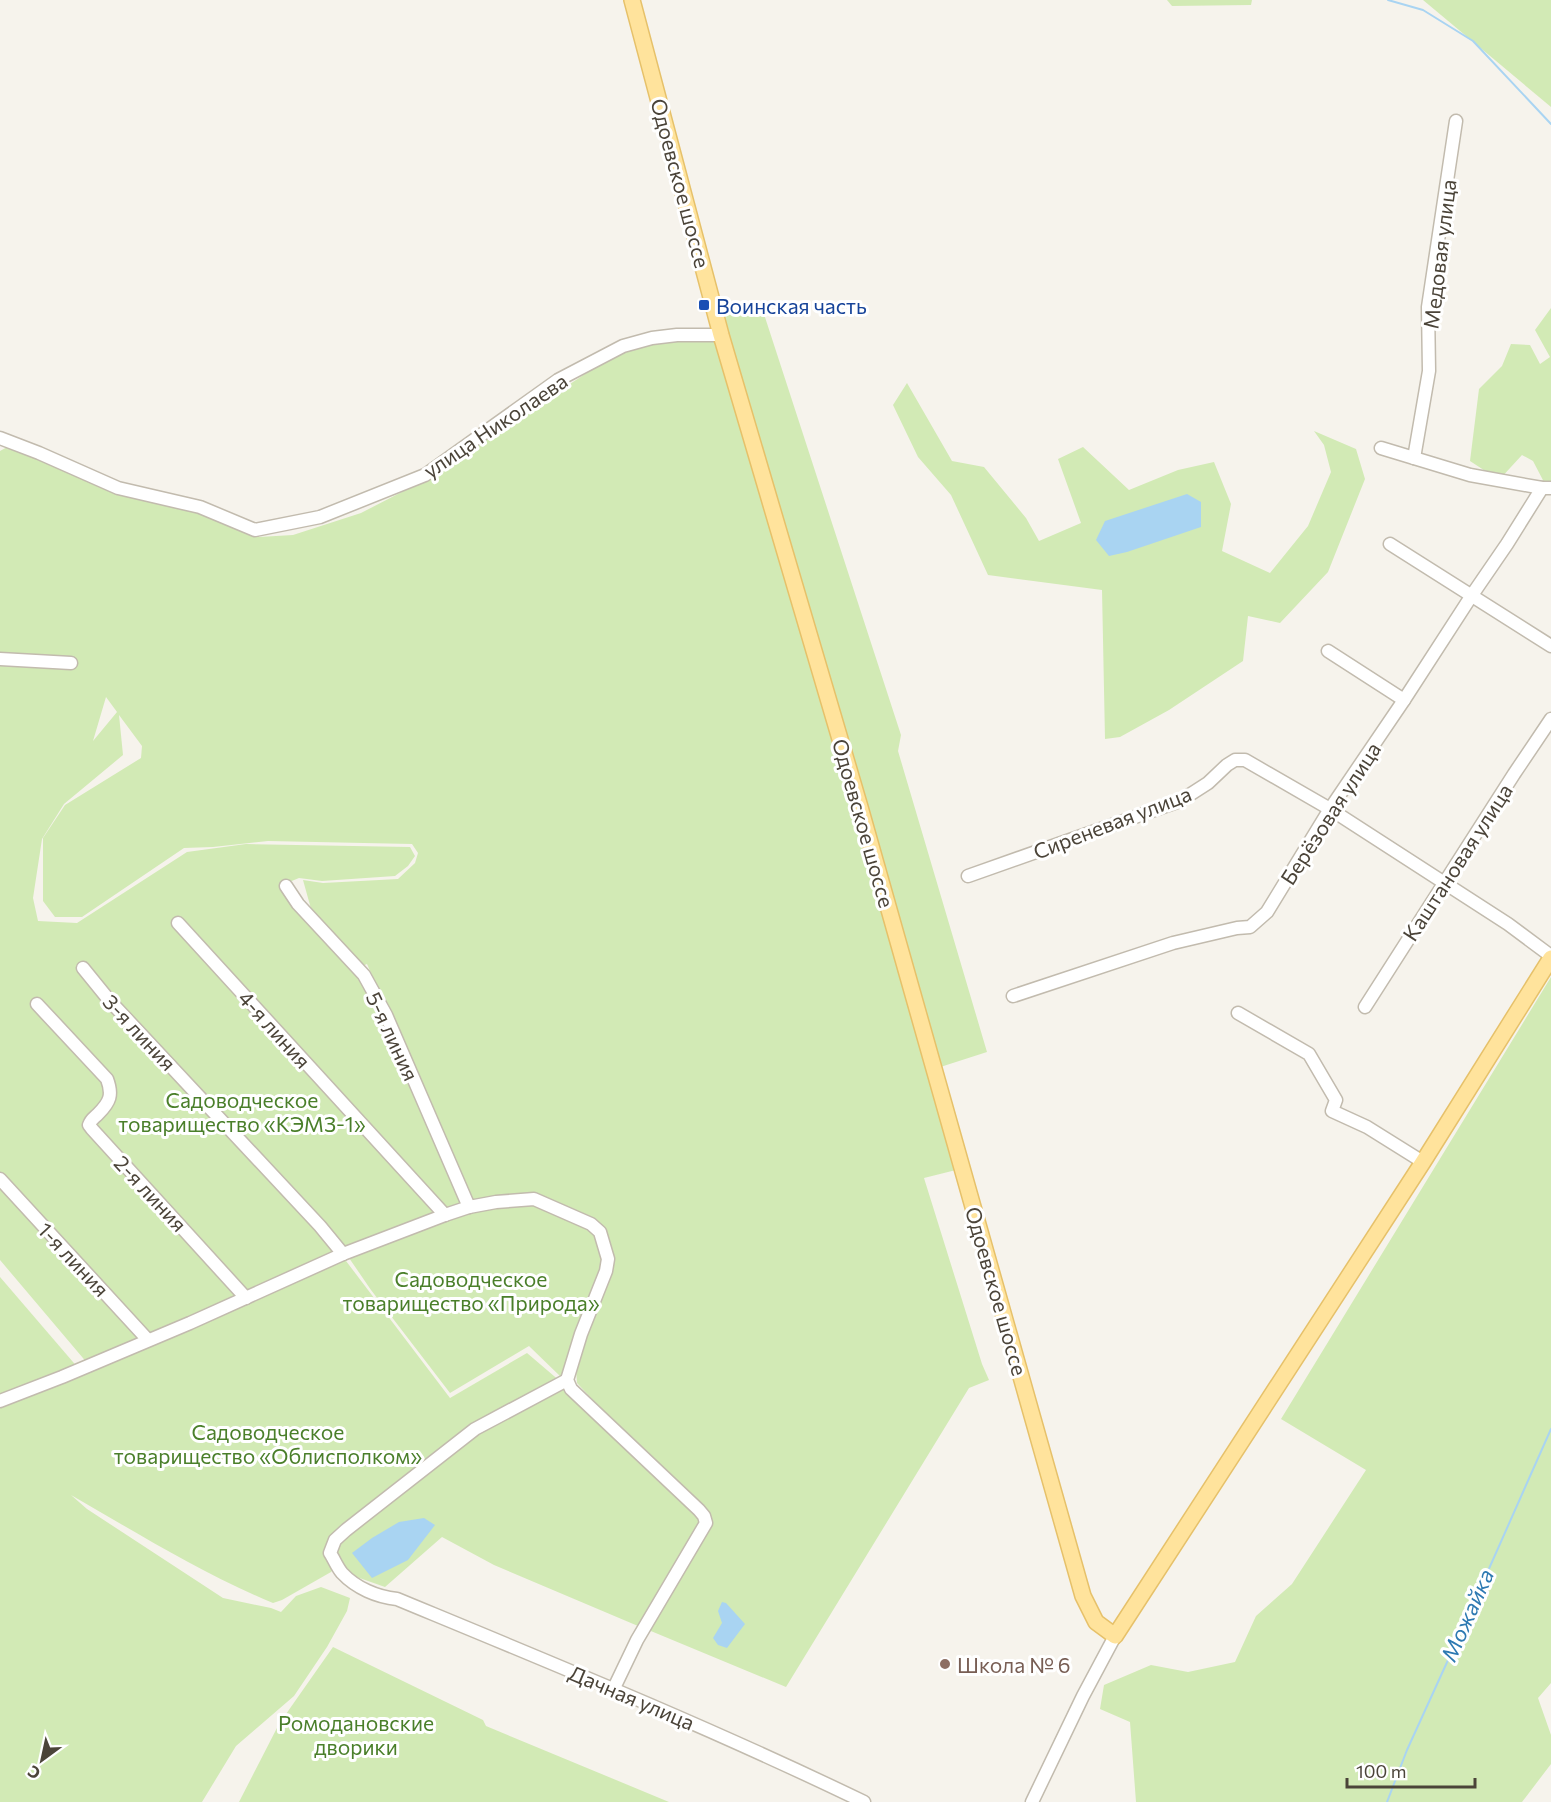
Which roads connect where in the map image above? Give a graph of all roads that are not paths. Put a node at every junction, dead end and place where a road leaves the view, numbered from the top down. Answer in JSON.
{"nodes":[{"id":1,"x":632,"y":0,"type":"edge"},
{"id":2,"x":1456,"y":121,"type":"dead end"},
{"id":3,"x":721,"y":335,"type":"junction"},
{"id":4,"x":0,"y":437,"type":"edge"},
{"id":5,"x":1381,"y":448,"type":"dead end"},
{"id":6,"x":1414,"y":458,"type":"junction"},
{"id":7,"x":1546,"y":488,"type":"edge"},
{"id":8,"x":1390,"y":544,"type":"dead end"},
{"id":9,"x":1472,"y":595,"type":"junction"},
{"id":10,"x":1551,"y":646,"type":"edge"},
{"id":11,"x":1328,"y":651,"type":"dead end"},
{"id":12,"x":0,"y":658,"type":"edge"},
{"id":13,"x":71,"y":663,"type":"dead end"},
{"id":14,"x":1404,"y":700,"type":"junction"},
{"id":15,"x":1551,"y":719,"type":"edge"},
{"id":16,"x":1330,"y":809,"type":"junction"},
{"id":17,"x":968,"y":876,"type":"dead end"},
{"id":18,"x":1443,"y":884,"type":"junction"},
{"id":19,"x":286,"y":886,"type":"dead end"},
{"id":20,"x":178,"y":923,"type":"dead end"},
{"id":21,"x":1551,"y":957,"type":"edge"},
{"id":22,"x":83,"y":968,"type":"dead end"},
{"id":23,"x":1013,"y":996,"type":"dead end"},
{"id":24,"x":37,"y":1004,"type":"dead end"},
{"id":25,"x":1365,"y":1007,"type":"dead end"},
{"id":26,"x":1238,"y":1013,"type":"dead end"},
{"id":27,"x":1423,"y":1162,"type":"junction"},
{"id":28,"x":0,"y":1179,"type":"edge"},
{"id":29,"x":469,"y":1207,"type":"junction"},
{"id":30,"x":444,"y":1215,"type":"junction"},
{"id":31,"x":343,"y":1254,"type":"junction"},
{"id":32,"x":246,"y":1298,"type":"junction"},
{"id":33,"x":148,"y":1340,"type":"junction"},
{"id":34,"x":567,"y":1380,"type":"junction"},
{"id":35,"x":0,"y":1401,"type":"edge"},
{"id":36,"x":1115,"y":1636,"type":"junction"},
{"id":37,"x":614,"y":1688,"type":"junction"},
{"id":38,"x":864,"y":1802,"type":"edge"},
{"id":39,"x":1032,"y":1802,"type":"edge"}],
"edges":[{"from":1,"to":3,"type":"main road","name":"Одоевское шоссе"},
{"from":2,"to":6,"type":"street","name":"Медовая улица"},
{"from":3,"to":4,"type":"street","name":"улица Николаева"},
{"from":3,"to":36,"type":"main road","name":"Одоевское шоссе"},
{"from":5,"to":6,"type":"street"},
{"from":6,"to":7,"type":"street"},
{"from":7,"to":9,"type":"street","name":"Берёзовая улица"},
{"from":8,"to":9,"type":"street"},
{"from":9,"to":10,"type":"street"},
{"from":9,"to":14,"type":"street","name":"Берёзовая улица"},
{"from":11,"to":14,"type":"street"},
{"from":12,"to":13,"type":"street"},
{"from":14,"to":16,"type":"street","name":"Берёзовая улица"},
{"from":15,"to":18,"type":"street","name":"Каштановая улица"},
{"from":16,"to":17,"type":"street","name":"Сиреневая улица"},
{"from":16,"to":18,"type":"street","name":"Сиреневая улица"},
{"from":16,"to":23,"type":"street","name":"Берёзовая улица"},
{"from":18,"to":21,"type":"street","name":"Сиреневая улица"},
{"from":18,"to":25,"type":"street","name":"Каштановая улица"},
{"from":19,"to":29,"type":"street","name":"5-я линия"},
{"from":20,"to":30,"type":"street","name":"4-я линия"},
{"from":21,"to":27,"type":"main road"},
{"from":22,"to":31,"type":"street","name":"3-я линия"},
{"from":24,"to":32,"type":"street","name":"2-я линия"},
{"from":26,"to":27,"type":"street"},
{"from":27,"to":36,"type":"main road"},
{"from":28,"to":33,"type":"street","name":"1-я линия"},
{"from":29,"to":30,"type":"street"},
{"from":29,"to":34,"type":"street"},
{"from":30,"to":31,"type":"street"},
{"from":31,"to":32,"type":"street"},
{"from":32,"to":33,"type":"street"},
{"from":33,"to":35,"type":"street"},
{"from":34,"to":37,"type":"street"},
{"from":34,"to":37,"type":"street","name":"Дачная улица"},
{"from":36,"to":39,"type":"street"},
{"from":37,"to":38,"type":"street","name":"Дачная улица"}]}
